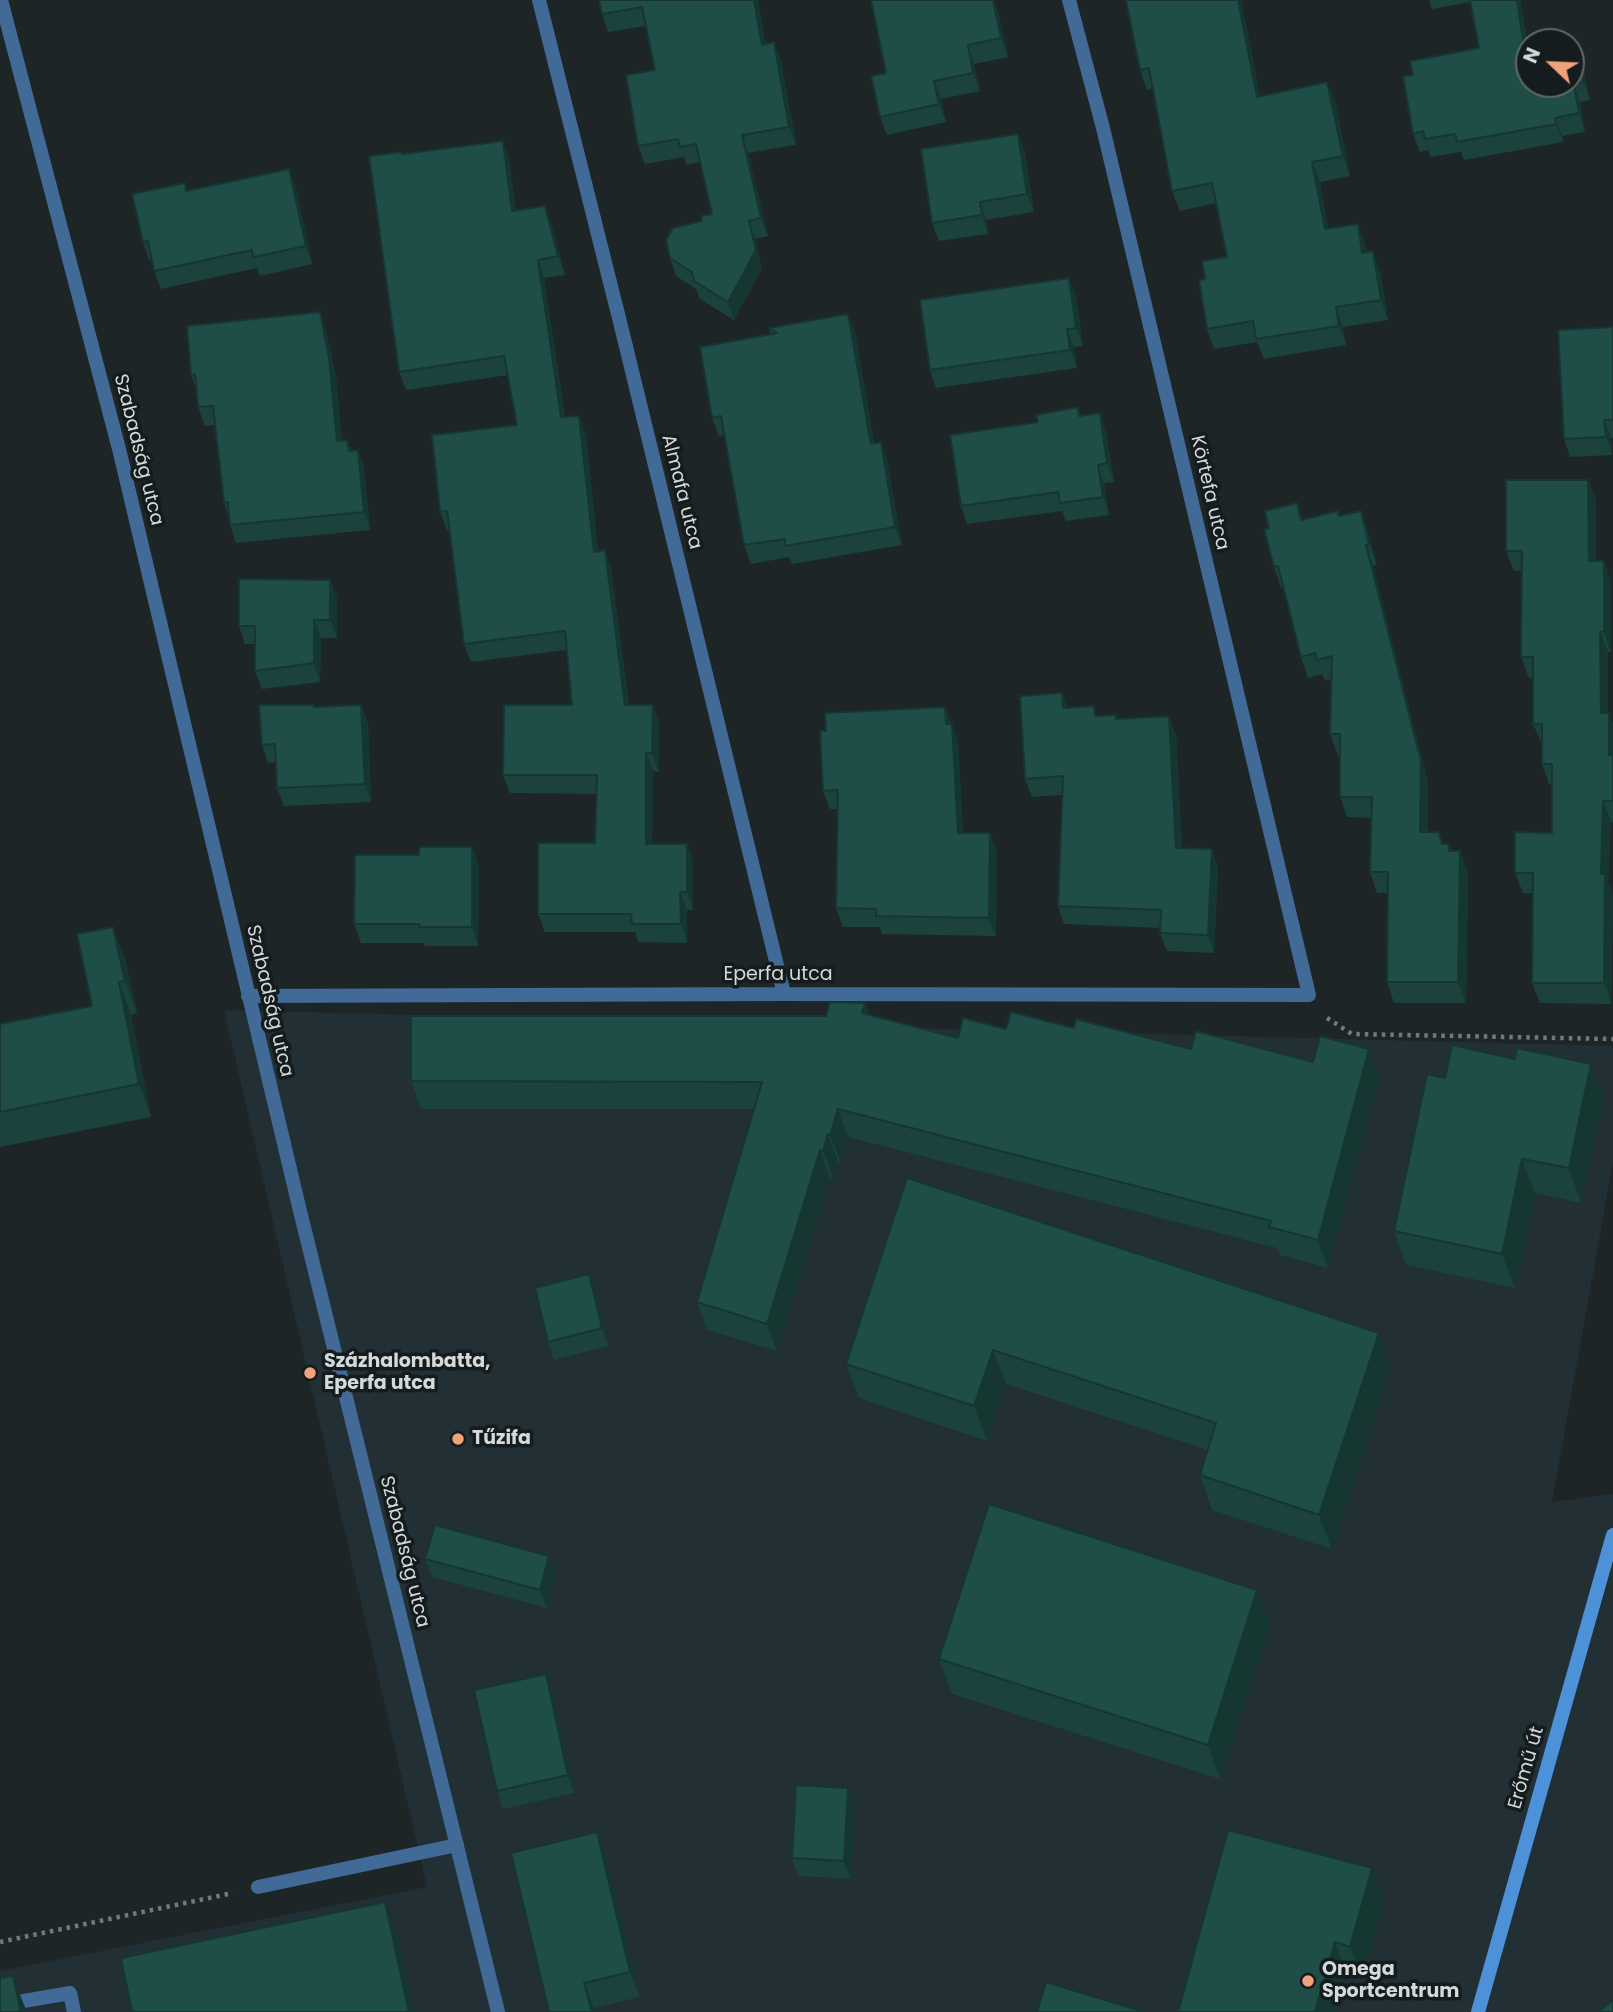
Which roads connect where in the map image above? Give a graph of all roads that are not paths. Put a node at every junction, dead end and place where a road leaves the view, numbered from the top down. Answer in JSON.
{"nodes":[{"id":1,"x":1,"y":0,"type":"edge"},
{"id":2,"x":539,"y":0,"type":"edge"},
{"id":3,"x":1069,"y":0,"type":"edge"},
{"id":4,"x":784,"y":994,"type":"junction"},
{"id":5,"x":1308,"y":995,"type":"joint"},
{"id":6,"x":248,"y":996,"type":"junction"},
{"id":7,"x":1613,"y":1535,"type":"edge"},
{"id":8,"x":457,"y":1845,"type":"junction"},
{"id":9,"x":258,"y":1887,"type":"road end"},
{"id":10,"x":0,"y":2005,"type":"edge"},
{"id":11,"x":74,"y":2012,"type":"edge"},
{"id":12,"x":498,"y":2012,"type":"edge"},
{"id":13,"x":1478,"y":2012,"type":"edge"}],
"edges":[{"from":1,"to":6,"type":"street","name":"Szabadság utca"},
{"from":2,"to":4,"type":"street","name":"Almafa utca"},
{"from":3,"to":5,"type":"street","name":"Körtefa utca"},
{"from":4,"to":5,"type":"street","name":"Eperfa utca"},
{"from":4,"to":6,"type":"street","name":"Eperfa utca"},
{"from":6,"to":8,"type":"street","name":"Szabadság utca"},
{"from":7,"to":13,"type":"street","name":"Erőmű út"},
{"from":8,"to":9,"type":"street"},
{"from":8,"to":12,"type":"street","name":"Szabadság utca"},
{"from":10,"to":11,"type":"street"}]}
